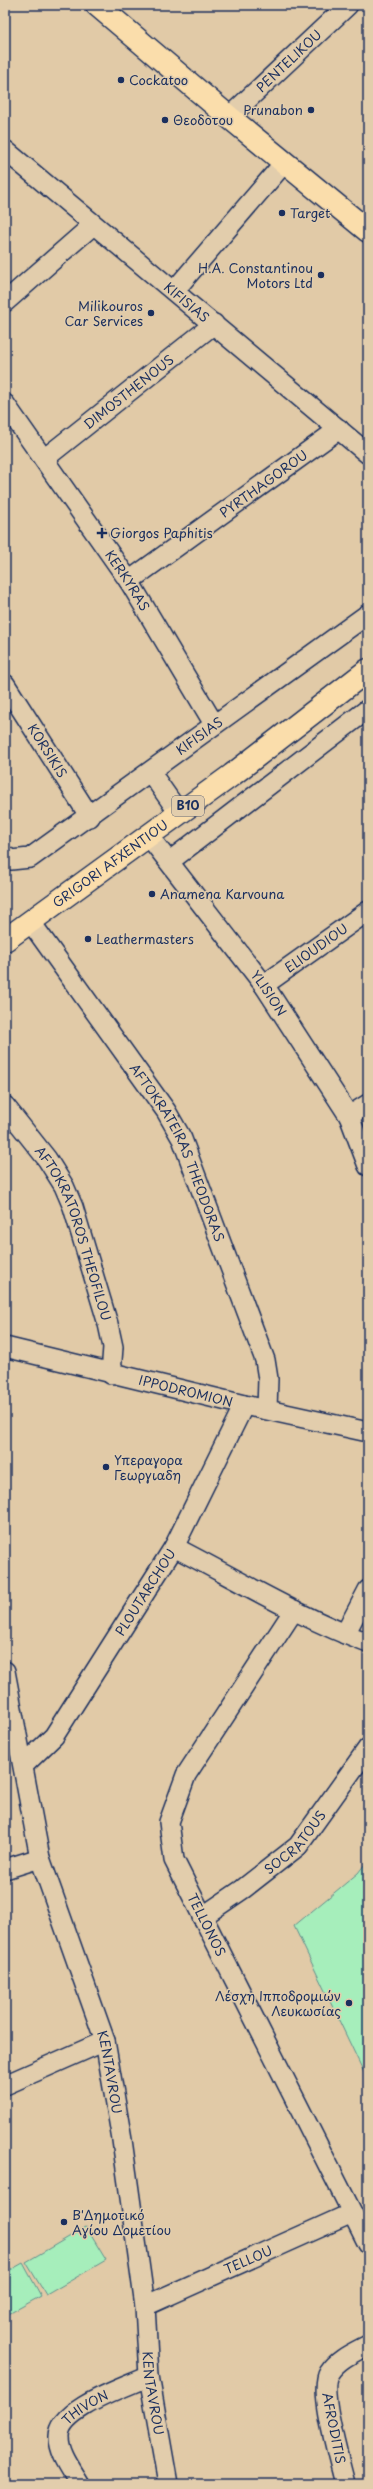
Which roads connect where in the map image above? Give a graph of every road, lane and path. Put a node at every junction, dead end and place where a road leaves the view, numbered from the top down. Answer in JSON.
{"nodes":[{"id":1,"x":97,"y":5,"type":"edge"},
{"id":2,"x":348,"y":5,"type":"edge"},
{"id":3,"x":229,"y":117,"type":"junction"},
{"id":4,"x":5,"y":150,"type":"edge"},
{"id":5,"x":284,"y":163,"type":"junction"},
{"id":6,"x":92,"y":225,"type":"junction"},
{"id":7,"x":368,"y":231,"type":"edge"},
{"id":8,"x":174,"y":291,"type":"junction"},
{"id":9,"x":5,"y":302,"type":"edge"},
{"id":10,"x":214,"y":324,"type":"junction"},
{"id":11,"x":5,"y":404,"type":"edge"},
{"id":12,"x":339,"y":429,"type":"junction"},
{"id":13,"x":368,"y":454,"type":"edge"},
{"id":14,"x":44,"y":459,"type":"junction"},
{"id":15,"x":129,"y":581,"type":"junction"},
{"id":16,"x":368,"y":614,"type":"edge"},
{"id":17,"x":368,"y":670,"type":"edge"},
{"id":18,"x":5,"y":684,"type":"edge"},
{"id":19,"x":368,"y":709,"type":"edge"},
{"id":20,"x":214,"y":724,"type":"junction"},
{"id":21,"x":151,"y":773,"type":"junction"},
{"id":22,"x":179,"y":813,"type":"junction"},
{"id":23,"x":90,"y":817,"type":"junction"},
{"id":24,"x":148,"y":835,"type":"junction"},
{"id":25,"x":5,"y":856,"type":"edge"},
{"id":26,"x":170,"y":861,"type":"junction"},
{"id":27,"x":368,"y":911,"type":"edge"},
{"id":28,"x":30,"y":921,"type":"junction"},
{"id":29,"x":5,"y":940,"type":"edge"},
{"id":30,"x":264,"y":985,"type":"junction"},
{"id":31,"x":368,"y":1104,"type":"edge"},
{"id":32,"x":5,"y":1106,"type":"edge"},
{"id":33,"x":349,"y":1116,"type":"junction"},
{"id":34,"x":368,"y":1166,"type":"edge"},
{"id":35,"x":5,"y":1348,"type":"edge"},
{"id":36,"x":111,"y":1374,"type":"junction"},
{"id":37,"x":244,"y":1405,"type":"junction"},
{"id":38,"x":267,"y":1409,"type":"junction"},
{"id":39,"x":368,"y":1432,"type":"edge"},
{"id":40,"x":174,"y":1547,"type":"junction"},
{"id":41,"x":368,"y":1590,"type":"edge"},
{"id":42,"x":294,"y":1610,"type":"junction"},
{"id":43,"x":345,"y":1634,"type":"junction"},
{"id":44,"x":368,"y":1643,"type":"edge"},
{"id":45,"x":5,"y":1671,"type":"edge"},
{"id":46,"x":9,"y":1715,"type":"edge"},
{"id":47,"x":368,"y":1748,"type":"edge"},
{"id":48,"x":24,"y":1765,"type":"junction"},
{"id":49,"x":40,"y":1858,"type":"junction"},
{"id":50,"x":5,"y":1869,"type":"edge"},
{"id":51,"x":202,"y":1917,"type":"junction"},
{"id":52,"x":105,"y":2041,"type":"junction"},
{"id":53,"x":5,"y":2085,"type":"edge"},
{"id":54,"x":352,"y":2213,"type":"junction"},
{"id":55,"x":368,"y":2244,"type":"edge"},
{"id":56,"x":145,"y":2306,"type":"junction"},
{"id":57,"x":368,"y":2345,"type":"edge"},
{"id":58,"x":149,"y":2376,"type":"junction"},
{"id":59,"x":80,"y":2484,"type":"edge"},
{"id":60,"x":168,"y":2484,"type":"edge"},
{"id":61,"x":345,"y":2484,"type":"edge"}],
"edges":[{"from":1,"to":3,"type":"main road"},
{"from":2,"to":3,"type":"street","name":"PENTELIKOU"},
{"from":3,"to":5,"type":"main road"},
{"from":4,"to":6,"type":"street","name":"KIFISIAS"},
{"from":5,"to":7,"type":"main road"},
{"from":5,"to":8,"type":"street"},
{"from":6,"to":8,"type":"street","name":"KIFISIAS"},
{"from":6,"to":9,"type":"street"},
{"from":8,"to":10,"type":"street","name":"KIFISIAS"},
{"from":10,"to":12,"type":"street","name":"KIFISIAS"},
{"from":10,"to":14,"type":"street","name":"DIMOSTHENOUS"},
{"from":11,"to":14,"type":"street","name":"KERKYRAS"},
{"from":12,"to":13,"type":"street","name":"KIFISIAS"},
{"from":12,"to":15,"type":"street","name":"PYRTHAGOROU"},
{"from":14,"to":15,"type":"street","name":"KERKYRAS"},
{"from":15,"to":20,"type":"street","name":"KERKYRAS"},
{"from":16,"to":20,"type":"street","name":"KIFISIAS"},
{"from":17,"to":22,"type":"main road","name":"GRIGORI AFXENTIOU","number":"B10"},
{"from":18,"to":23,"type":"street","name":"KORSIKIS"},
{"from":19,"to":26,"type":"street"},
{"from":20,"to":21,"type":"street","name":"KIFISIAS"},
{"from":21,"to":22,"type":"street"},
{"from":21,"to":23,"type":"street","name":"KIFISIAS"},
{"from":22,"to":24,"type":"main road","name":"GRIGORI AFXENTIOU","number":"B10"},
{"from":23,"to":25,"type":"street","name":"KIFISIAS"},
{"from":24,"to":26,"type":"street","name":"YLISION"},
{"from":24,"to":28,"type":"main road","name":"GRIGORI AFXENTIOU","number":"B10"},
{"from":26,"to":30,"type":"street","name":"YLISION"},
{"from":27,"to":30,"type":"street","name":"ELIOUDIOU"},
{"from":28,"to":29,"type":"main road","name":"GRIGORI AFXENTIOU","number":"B10"},
{"from":28,"to":38,"type":"street","name":"AFTOKRATEIRAS THEODORAS"},
{"from":30,"to":33,"type":"street","name":"YLISION"},
{"from":31,"to":33,"type":"street"},
{"from":32,"to":36,"type":"street","name":"AFTOKRATOROS THEOFILOU"},
{"from":33,"to":34,"type":"street","name":"YLISION"},
{"from":35,"to":36,"type":"street","name":"IPPODROMION"},
{"from":36,"to":37,"type":"street","name":"IPPODROMION"},
{"from":37,"to":38,"type":"street","name":"IPPODROMION"},
{"from":37,"to":40,"type":"street","name":"PLOUTARCHOU"},
{"from":38,"to":39,"type":"street","name":"IPPODROMION"},
{"from":40,"to":42,"type":"street"},
{"from":40,"to":48,"type":"street","name":"PLOUTARCHOU"},
{"from":41,"to":43,"type":"street"},
{"from":42,"to":43,"type":"street"},
{"from":42,"to":51,"type":"street","name":"TELLONOS"},
{"from":43,"to":44,"type":"street"},
{"from":45,"to":46,"type":"street","name":"KENTAVROU"},
{"from":46,"to":48,"type":"street","name":"KENTAVROU"},
{"from":47,"to":51,"type":"street","name":"SOCRATOUS"},
{"from":48,"to":49,"type":"street","name":"KENTAVROU"},
{"from":49,"to":50,"type":"street"},
{"from":49,"to":52,"type":"street","name":"KENTAVROU"},
{"from":51,"to":54,"type":"street","name":"TELLONOS"},
{"from":52,"to":53,"type":"street"},
{"from":52,"to":56,"type":"street","name":"KENTAVROU"},
{"from":54,"to":55,"type":"street","name":"TELLONOS"},
{"from":54,"to":56,"type":"street","name":"TELLOU"},
{"from":56,"to":58,"type":"street","name":"KENTAVROU"},
{"from":57,"to":61,"type":"street","name":"AFRODITIS"},
{"from":58,"to":59,"type":"street","name":"THIVON"},
{"from":58,"to":60,"type":"street","name":"KENTAVROU"}]}
